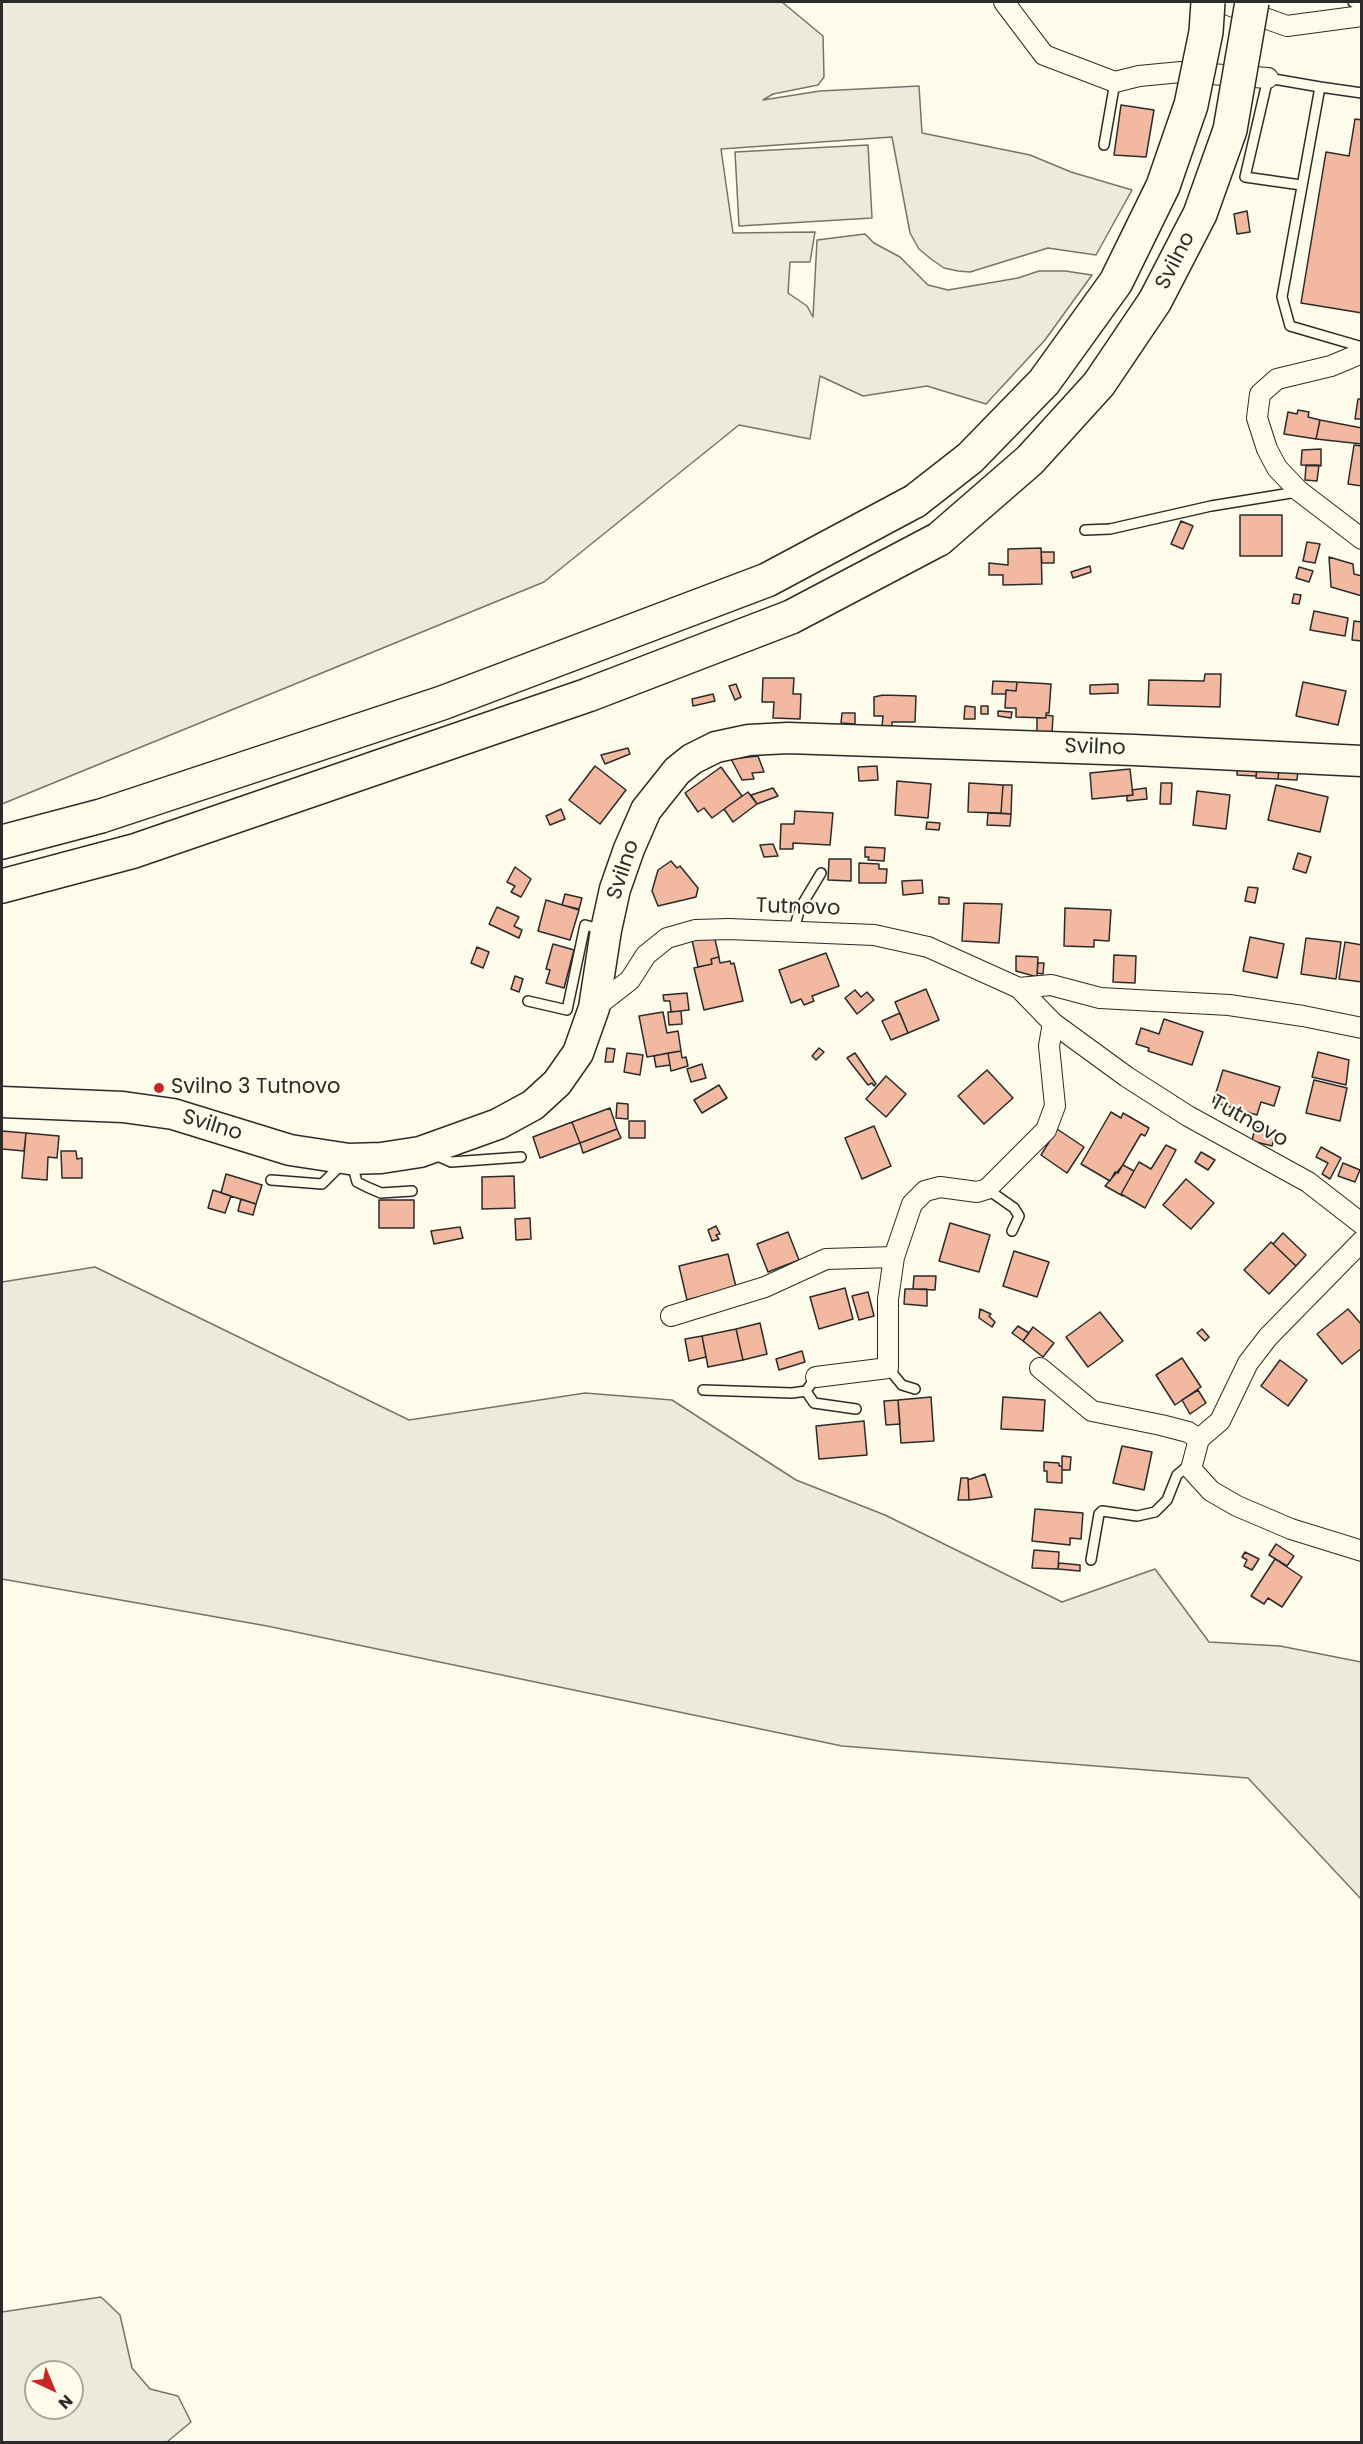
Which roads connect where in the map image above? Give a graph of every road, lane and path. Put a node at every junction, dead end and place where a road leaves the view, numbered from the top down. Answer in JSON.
{"nodes":[{"id":1,"x":1004,"y":2,"type":"edge"},
{"id":2,"x":1208,"y":2,"type":"edge"},
{"id":3,"x":1220,"y":2,"type":"edge"},
{"id":4,"x":1252,"y":2,"type":"edge"},
{"id":5,"x":1353,"y":2,"type":"edge"},
{"id":6,"x":1362,"y":7,"type":"edge"},
{"id":7,"x":1362,"y":16,"type":"edge"},
{"id":8,"x":1268,"y":78,"type":"junction"},
{"id":9,"x":1115,"y":82,"type":"junction"},
{"id":10,"x":1320,"y":87,"type":"junction"},
{"id":11,"x":1362,"y":93,"type":"edge"},
{"id":12,"x":1104,"y":145,"type":"dead end"},
{"id":13,"x":1301,"y":185,"type":"junction"},
{"id":14,"x":1362,"y":347,"type":"edge"},
{"id":15,"x":1362,"y":353,"type":"edge"},
{"id":16,"x":1299,"y":491,"type":"junction"},
{"id":17,"x":1085,"y":530,"type":"dead end"},
{"id":18,"x":1362,"y":539,"type":"edge"},
{"id":19,"x":1362,"y":761,"type":"edge"},
{"id":20,"x":2,"y":842,"type":"edge"},
{"id":21,"x":821,"y":873,"type":"dead end"},
{"id":22,"x":2,"y":886,"type":"edge"},
{"id":23,"x":606,"y":930,"type":"junction"},
{"id":24,"x":793,"y":933,"type":"junction"},
{"id":25,"x":1019,"y":988,"type":"junction"},
{"id":26,"x":528,"y":1001,"type":"dead end"},
{"id":27,"x":594,"y":1008,"type":"junction"},
{"id":28,"x":1053,"y":1023,"type":"junction"},
{"id":29,"x":1362,"y":1028,"type":"edge"},
{"id":30,"x":2,"y":1102,"type":"edge"},
{"id":31,"x":425,"y":1151,"type":"junction"},
{"id":32,"x":521,"y":1157,"type":"dead end"},
{"id":33,"x":348,"y":1159,"type":"junction"},
{"id":34,"x":271,"y":1180,"type":"dead end"},
{"id":35,"x":987,"y":1189,"type":"junction"},
{"id":36,"x":412,"y":1191,"type":"dead end"},
{"id":37,"x":1362,"y":1224,"type":"edge"},
{"id":38,"x":1012,"y":1231,"type":"dead end"},
{"id":39,"x":1362,"y":1240,"type":"edge"},
{"id":40,"x":894,"y":1257,"type":"junction"},
{"id":41,"x":671,"y":1316,"type":"dead end"},
{"id":42,"x":888,"y":1368,"type":"junction"},
{"id":43,"x":1040,"y":1368,"type":"dead end"},
{"id":44,"x":811,"y":1384,"type":"junction"},
{"id":45,"x":915,"y":1389,"type":"dead end"},
{"id":46,"x":703,"y":1390,"type":"dead end"},
{"id":47,"x":856,"y":1409,"type":"dead end"},
{"id":48,"x":1199,"y":1439,"type":"junction"},
{"id":49,"x":1193,"y":1462,"type":"junction"},
{"id":50,"x":1362,"y":1551,"type":"edge"},
{"id":51,"x":1091,"y":1560,"type":"dead end"}],
"edges":[{"from":1,"to":9,"type":"street"},
{"from":2,"to":20,"type":"highway","name":"Svilno","bridge":true},
{"from":3,"to":7,"type":"street"},
{"from":4,"to":22,"type":"highway","name":"Svilno","bridge":true},
{"from":5,"to":6,"type":"lane"},
{"from":8,"to":9,"type":"street"},
{"from":8,"to":10,"type":"lane"},
{"from":8,"to":13,"type":"lane"},
{"from":9,"to":12,"type":"lane"},
{"from":10,"to":11,"type":"lane"},
{"from":10,"to":13,"type":"lane"},
{"from":13,"to":14,"type":"lane"},
{"from":15,"to":16,"type":"street"},
{"from":16,"to":17,"type":"lane"},
{"from":16,"to":18,"type":"street"},
{"from":19,"to":23,"type":"main road","name":"Svilno"},
{"from":21,"to":24,"type":"lane"},
{"from":23,"to":26,"type":"lane"},
{"from":23,"to":27,"type":"main road","name":"Svilno"},
{"from":24,"to":25,"type":"street","name":"Tutnovo"},
{"from":24,"to":27,"type":"street","name":"Tutnovo"},
{"from":25,"to":28,"type":"street","name":"Tutnovo"},
{"from":25,"to":29,"type":"street","name":"Tutnovo"},
{"from":27,"to":31,"type":"main road","name":"Svilno"},
{"from":28,"to":35,"type":"street"},
{"from":28,"to":37,"type":"street","name":"Tutnovo"},
{"from":30,"to":33,"type":"main road","name":"Svilno"},
{"from":31,"to":32,"type":"lane"},
{"from":31,"to":33,"type":"main road","name":"Svilno"},
{"from":33,"to":34,"type":"lane"},
{"from":33,"to":36,"type":"lane"},
{"from":35,"to":38,"type":"lane"},
{"from":35,"to":40,"type":"street"},
{"from":39,"to":48,"type":"street"},
{"from":40,"to":41,"type":"street"},
{"from":40,"to":42,"type":"street"},
{"from":42,"to":44,"type":"street"},
{"from":42,"to":45,"type":"lane"},
{"from":43,"to":48,"type":"street"},
{"from":44,"to":46,"type":"lane"},
{"from":44,"to":47,"type":"lane"},
{"from":48,"to":49,"type":"street"},
{"from":49,"to":50,"type":"street"},
{"from":49,"to":51,"type":"lane"}]}
